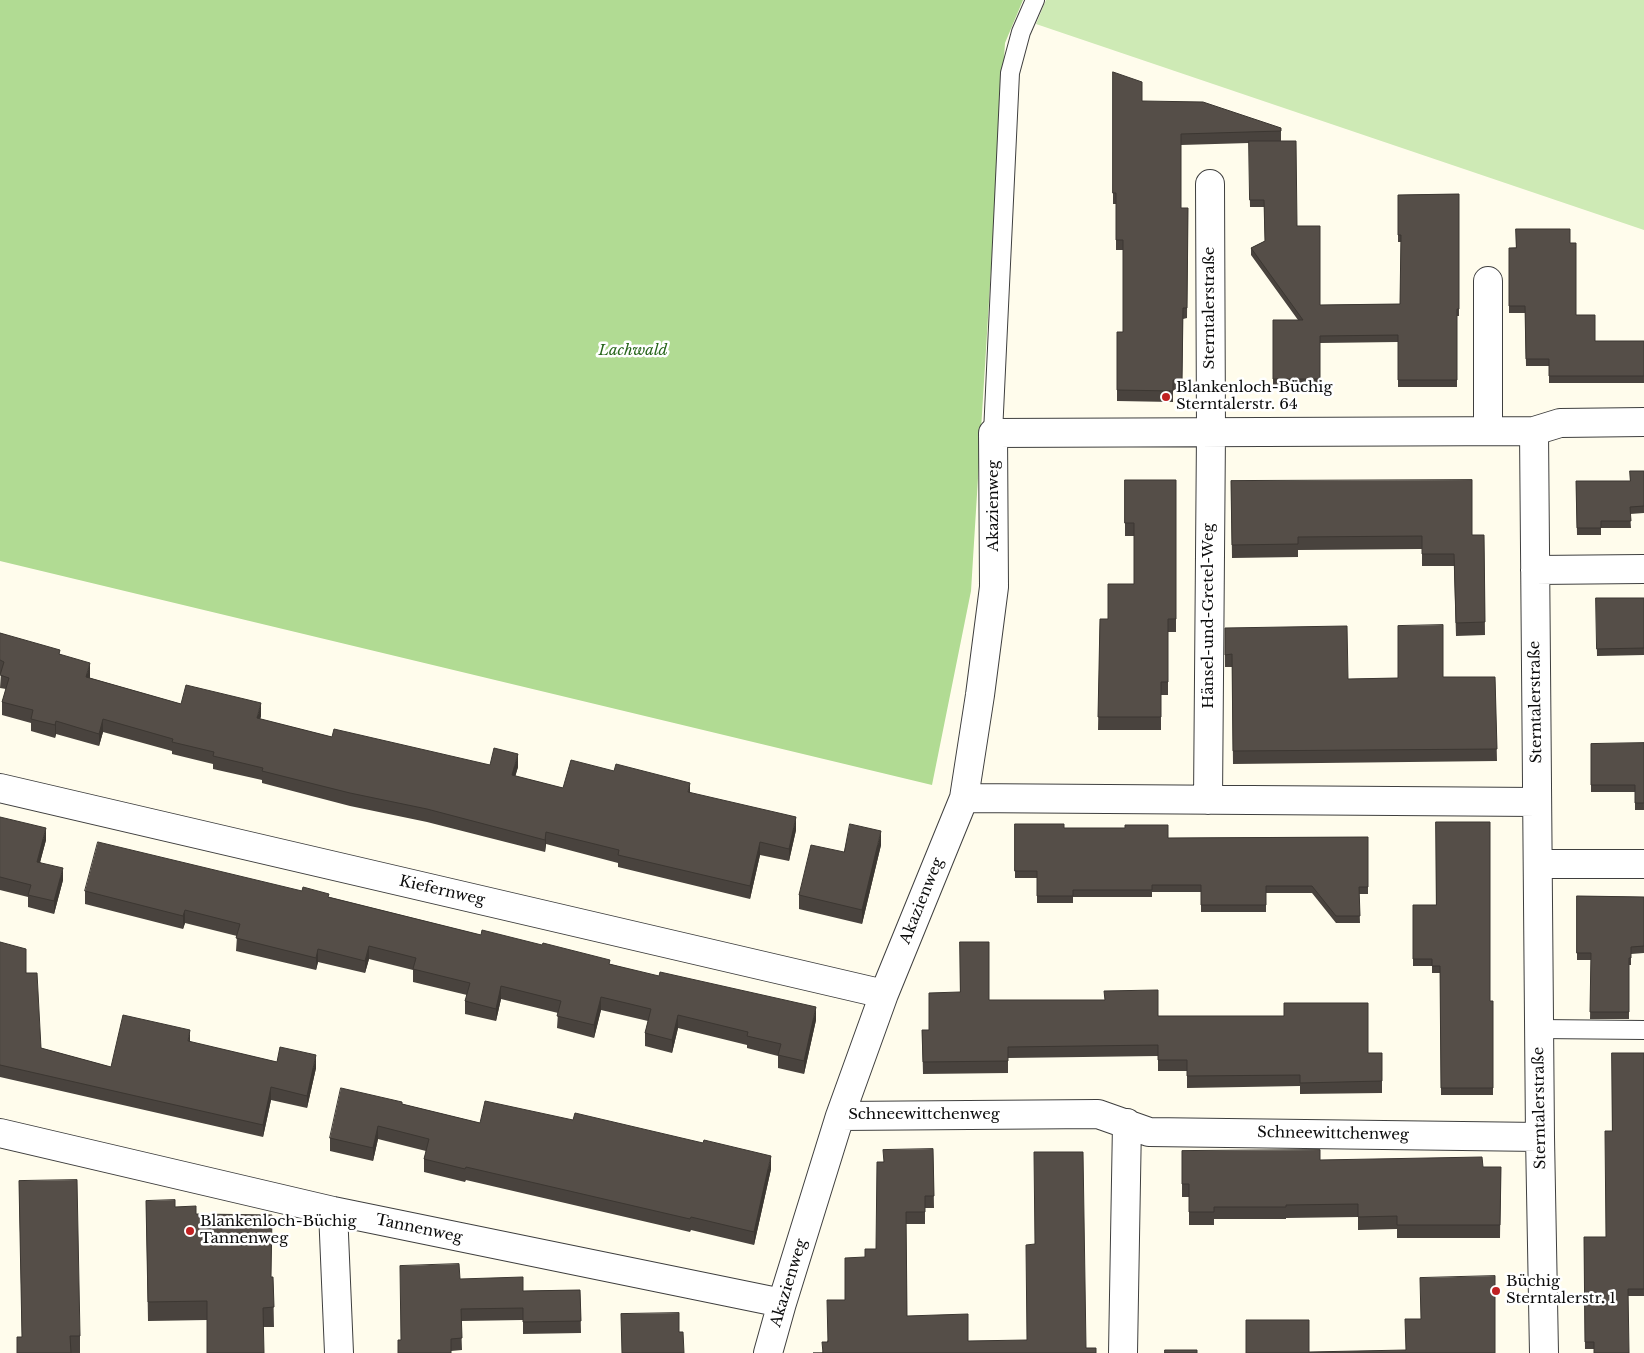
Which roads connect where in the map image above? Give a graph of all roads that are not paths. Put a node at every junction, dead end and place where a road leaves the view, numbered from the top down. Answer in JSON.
{"nodes":[{"id":1,"x":1035,"y":0,"type":"edge"},
{"id":2,"x":1210,"y":184,"type":"dead end"},
{"id":3,"x":1488,"y":281,"type":"dead end"},
{"id":4,"x":1644,"y":422,"type":"edge"},
{"id":5,"x":1488,"y":431,"type":"junction"},
{"id":6,"x":1534,"y":431,"type":"junction"},
{"id":7,"x":1211,"y":432,"type":"junction"},
{"id":8,"x":993,"y":433,"type":"junction"},
{"id":9,"x":1644,"y":569,"type":"edge"},
{"id":10,"x":1535,"y":570,"type":"junction"},
{"id":11,"x":0,"y":788,"type":"edge"},
{"id":12,"x":964,"y":798,"type":"junction"},
{"id":13,"x":1208,"y":800,"type":"junction"},
{"id":14,"x":1537,"y":802,"type":"junction"},
{"id":15,"x":1538,"y":864,"type":"junction"},
{"id":16,"x":1644,"y":864,"type":"edge"},
{"id":17,"x":884,"y":994,"type":"junction"},
{"id":18,"x":1539,"y":1030,"type":"junction"},
{"id":19,"x":1644,"y":1030,"type":"edge"},
{"id":20,"x":840,"y":1116,"type":"junction"},
{"id":21,"x":1127,"y":1123,"type":"junction"},
{"id":22,"x":0,"y":1133,"type":"edge"},
{"id":23,"x":1540,"y":1137,"type":"junction"},
{"id":24,"x":334,"y":1211,"type":"junction"},
{"id":25,"x":782,"y":1304,"type":"junction"},
{"id":26,"x":339,"y":1353,"type":"edge"},
{"id":27,"x":768,"y":1353,"type":"edge"},
{"id":28,"x":1123,"y":1353,"type":"edge"},
{"id":29,"x":1544,"y":1353,"type":"edge"}],
"edges":[{"from":1,"to":8,"type":"lane"},
{"from":2,"to":7,"type":"street","name":"Sterntalerstraße"},
{"from":3,"to":5,"type":"street"},
{"from":4,"to":6,"type":"street"},
{"from":5,"to":6,"type":"street"},
{"from":5,"to":7,"type":"street"},
{"from":6,"to":10,"type":"street","name":"Sterntalerstraße"},
{"from":7,"to":8,"type":"street"},
{"from":7,"to":13,"type":"street","name":"Hänsel-und-Gretel-Weg"},
{"from":8,"to":12,"type":"street","name":"Akazienweg"},
{"from":9,"to":10,"type":"street"},
{"from":10,"to":14,"type":"street","name":"Sterntalerstraße"},
{"from":11,"to":17,"type":"street","name":"Kiefernweg"},
{"from":12,"to":13,"type":"street"},
{"from":12,"to":17,"type":"street","name":"Akazienweg"},
{"from":13,"to":14,"type":"street"},
{"from":14,"to":15,"type":"street","name":"Sterntalerstraße"},
{"from":15,"to":16,"type":"street"},
{"from":15,"to":18,"type":"street","name":"Sterntalerstraße"},
{"from":17,"to":20,"type":"street","name":"Akazienweg"},
{"from":18,"to":19,"type":"lane"},
{"from":18,"to":23,"type":"street","name":"Sterntalerstraße"},
{"from":20,"to":21,"type":"street","name":"Schneewittchenweg"},
{"from":20,"to":25,"type":"street","name":"Akazienweg"},
{"from":21,"to":23,"type":"street","name":"Schneewittchenweg"},
{"from":21,"to":28,"type":"street"},
{"from":22,"to":24,"type":"street","name":"Tannenweg"},
{"from":23,"to":29,"type":"street","name":"Sterntalerstraße"},
{"from":24,"to":25,"type":"street","name":"Tannenweg"},
{"from":24,"to":26,"type":"street"},
{"from":25,"to":27,"type":"street","name":"Akazienweg"}]}
